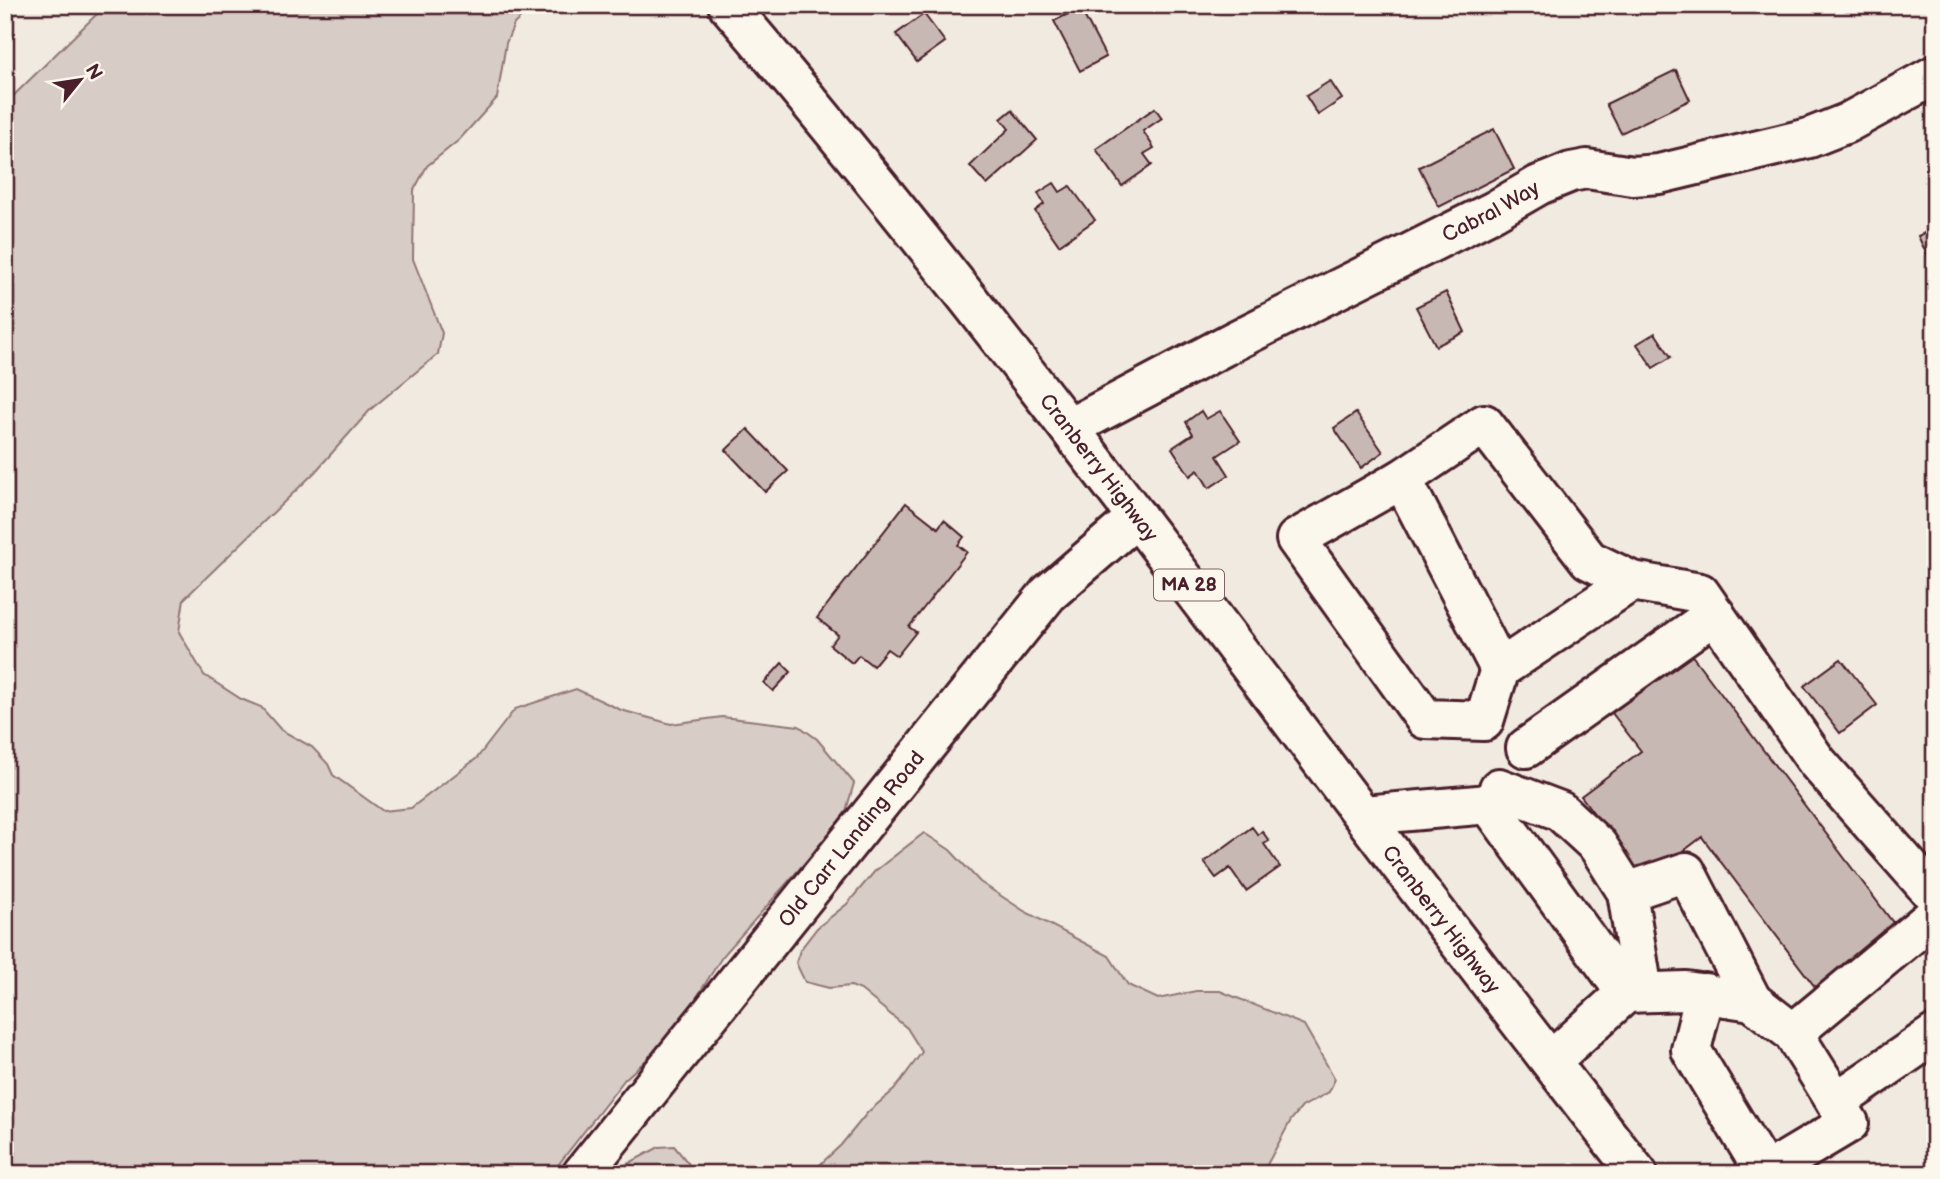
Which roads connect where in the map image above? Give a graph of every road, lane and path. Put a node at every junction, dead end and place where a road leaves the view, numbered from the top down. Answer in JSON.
{"nodes":[{"id":1,"x":728,"y":5,"type":"edge"},
{"id":2,"x":1935,"y":75,"type":"edge"},
{"id":3,"x":1069,"y":428,"type":"junction"},
{"id":4,"x":1402,"y":479,"type":"junction"},
{"id":5,"x":1137,"y":517,"type":"junction"},
{"id":6,"x":1632,"y":581,"type":"junction"},
{"id":7,"x":1715,"y":614,"type":"junction"},
{"id":8,"x":1500,"y":669,"type":"junction"},
{"id":9,"x":1484,"y":721,"type":"junction"},
{"id":10,"x":1526,"y":748,"type":"junction"},
{"id":11,"x":1494,"y":796,"type":"junction"},
{"id":12,"x":1364,"y":815,"type":"junction"},
{"id":13,"x":1627,"y":892,"type":"junction"},
{"id":14,"x":1935,"y":895,"type":"edge"},
{"id":15,"x":1935,"y":915,"type":"edge"},
{"id":16,"x":1634,"y":992,"type":"junction"},
{"id":17,"x":1705,"y":993,"type":"junction"},
{"id":18,"x":1752,"y":1001,"type":"junction"},
{"id":19,"x":1793,"y":1034,"type":"junction"},
{"id":20,"x":1935,"y":1034,"type":"edge"},
{"id":21,"x":1551,"y":1061,"type":"junction"},
{"id":22,"x":1836,"y":1102,"type":"junction"},
{"id":23,"x":582,"y":1174,"type":"edge"},
{"id":24,"x":1638,"y":1174,"type":"edge"}],
"edges":[{"from":1,"to":3,"type":"street","name":"Cranberry Highway","number":"MA 28"},
{"from":2,"to":3,"type":"street","name":"Cabral Way"},
{"from":3,"to":5,"type":"street","name":"Cranberry Highway","number":"MA 28"},
{"from":4,"to":6,"type":"street"},
{"from":4,"to":8,"type":"street"},
{"from":4,"to":9,"type":"street"},
{"from":5,"to":12,"type":"street","name":"Cranberry Highway","number":"MA 28"},
{"from":5,"to":23,"type":"street","name":"Old Carr Landing Road"},
{"from":6,"to":7,"type":"street"},
{"from":6,"to":8,"type":"street"},
{"from":7,"to":10,"type":"street"},
{"from":7,"to":14,"type":"street"},
{"from":8,"to":9,"type":"street"},
{"from":9,"to":10,"type":"street"},
{"from":10,"to":11,"type":"street"},
{"from":11,"to":12,"type":"street"},
{"from":11,"to":13,"type":"street"},
{"from":11,"to":16,"type":"street"},
{"from":12,"to":21,"type":"street","name":"Cranberry Highway","number":"MA 28"},
{"from":13,"to":16,"type":"street"},
{"from":13,"to":18,"type":"street"},
{"from":15,"to":19,"type":"street"},
{"from":16,"to":17,"type":"street"},
{"from":16,"to":21,"type":"street"},
{"from":17,"to":18,"type":"street"},
{"from":17,"to":22,"type":"street"},
{"from":18,"to":19,"type":"street"},
{"from":19,"to":22,"type":"street"},
{"from":20,"to":22,"type":"street"},
{"from":21,"to":24,"type":"street","name":"Cranberry Highway","number":"MA 28"}]}
